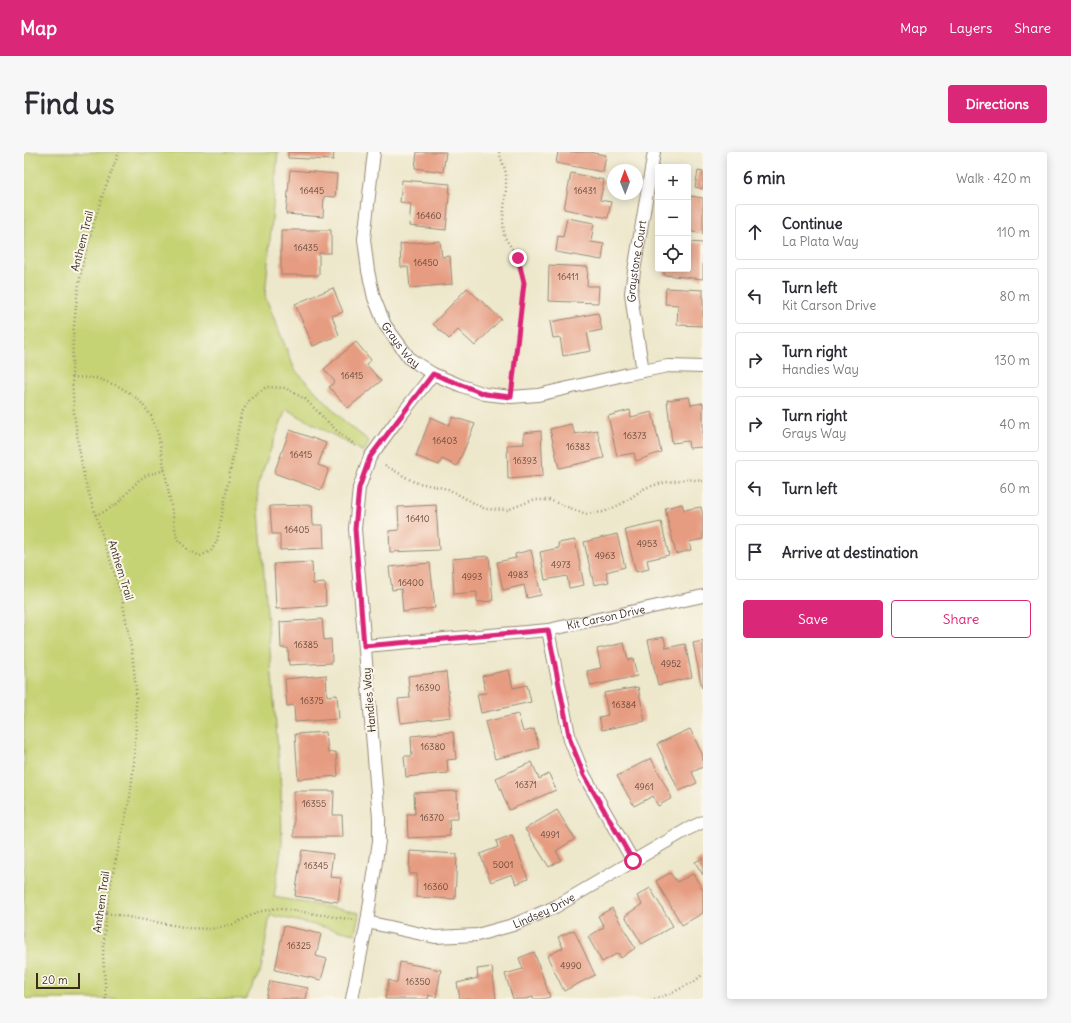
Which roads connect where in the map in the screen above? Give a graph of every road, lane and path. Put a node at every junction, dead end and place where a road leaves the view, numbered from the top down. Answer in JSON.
{"nodes":[{"id":1,"x":119,"y":152,"type":"edge"},
{"id":2,"x":374,"y":152,"type":"edge"},
{"id":3,"x":499,"y":152,"type":"edge"},
{"id":4,"x":654,"y":152,"type":"edge"},
{"id":5,"x":703,"y":367,"type":"edge"},
{"id":6,"x":643,"y":371,"type":"junction"},
{"id":7,"x":433,"y":374,"type":"junction"},
{"id":8,"x":72,"y":377,"type":"junction"},
{"id":9,"x":511,"y":397,"type":"junction"},
{"id":10,"x":356,"y":446,"type":"dead end"},
{"id":11,"x":385,"y":465,"type":"dead end"},
{"id":12,"x":165,"y":470,"type":"junction"},
{"id":13,"x":703,"y":481,"type":"edge"},
{"id":14,"x":95,"y":515,"type":"junction"},
{"id":15,"x":703,"y":596,"type":"edge"},
{"id":16,"x":548,"y":630,"type":"junction"},
{"id":17,"x":364,"y":646,"type":"junction"},
{"id":18,"x":703,"y":822,"type":"edge"},
{"id":19,"x":633,"y":861,"type":"junction"},
{"id":20,"x":106,"y":913,"type":"junction"},
{"id":21,"x":367,"y":922,"type":"junction"},
{"id":22,"x":703,"y":974,"type":"edge"},
{"id":23,"x":106,"y":999,"type":"edge"},
{"id":24,"x":352,"y":999,"type":"edge"},
{"id":25,"x":654,"y":999,"type":"edge"}],
"edges":[{"from":1,"to":8,"type":"path","name":"Anthem Trail"},
{"from":2,"to":7,"type":"street","name":"Grays Way"},
{"from":3,"to":9,"type":"path"},
{"from":4,"to":6,"type":"street","name":"Graystone Court"},
{"from":5,"to":6,"type":"street","name":"Grays Way"},
{"from":6,"to":9,"type":"street","name":"Grays Way"},
{"from":7,"to":9,"type":"street","name":"Grays Way"},
{"from":7,"to":17,"type":"street","name":"Handies Way"},
{"from":8,"to":12,"type":"path"},
{"from":8,"to":14,"type":"path","name":"Anthem Trail"},
{"from":10,"to":12,"type":"path"},
{"from":11,"to":13,"type":"path"},
{"from":12,"to":14,"type":"path"},
{"from":14,"to":20,"type":"path","name":"Anthem Trail"},
{"from":15,"to":16,"type":"street","name":"Kit Carson Drive"},
{"from":16,"to":17,"type":"street","name":"Kit Carson Drive"},
{"from":16,"to":19,"type":"street"},
{"from":17,"to":21,"type":"street","name":"Handies Way"},
{"from":18,"to":19,"type":"street","name":"Lindsey Drive"},
{"from":19,"to":21,"type":"street","name":"Lindsey Drive"},
{"from":20,"to":21,"type":"path"},
{"from":20,"to":23,"type":"path","name":"Anthem Trail"},
{"from":21,"to":24,"type":"street","name":"Handies Way"},
{"from":22,"to":25,"type":"path"}]}
